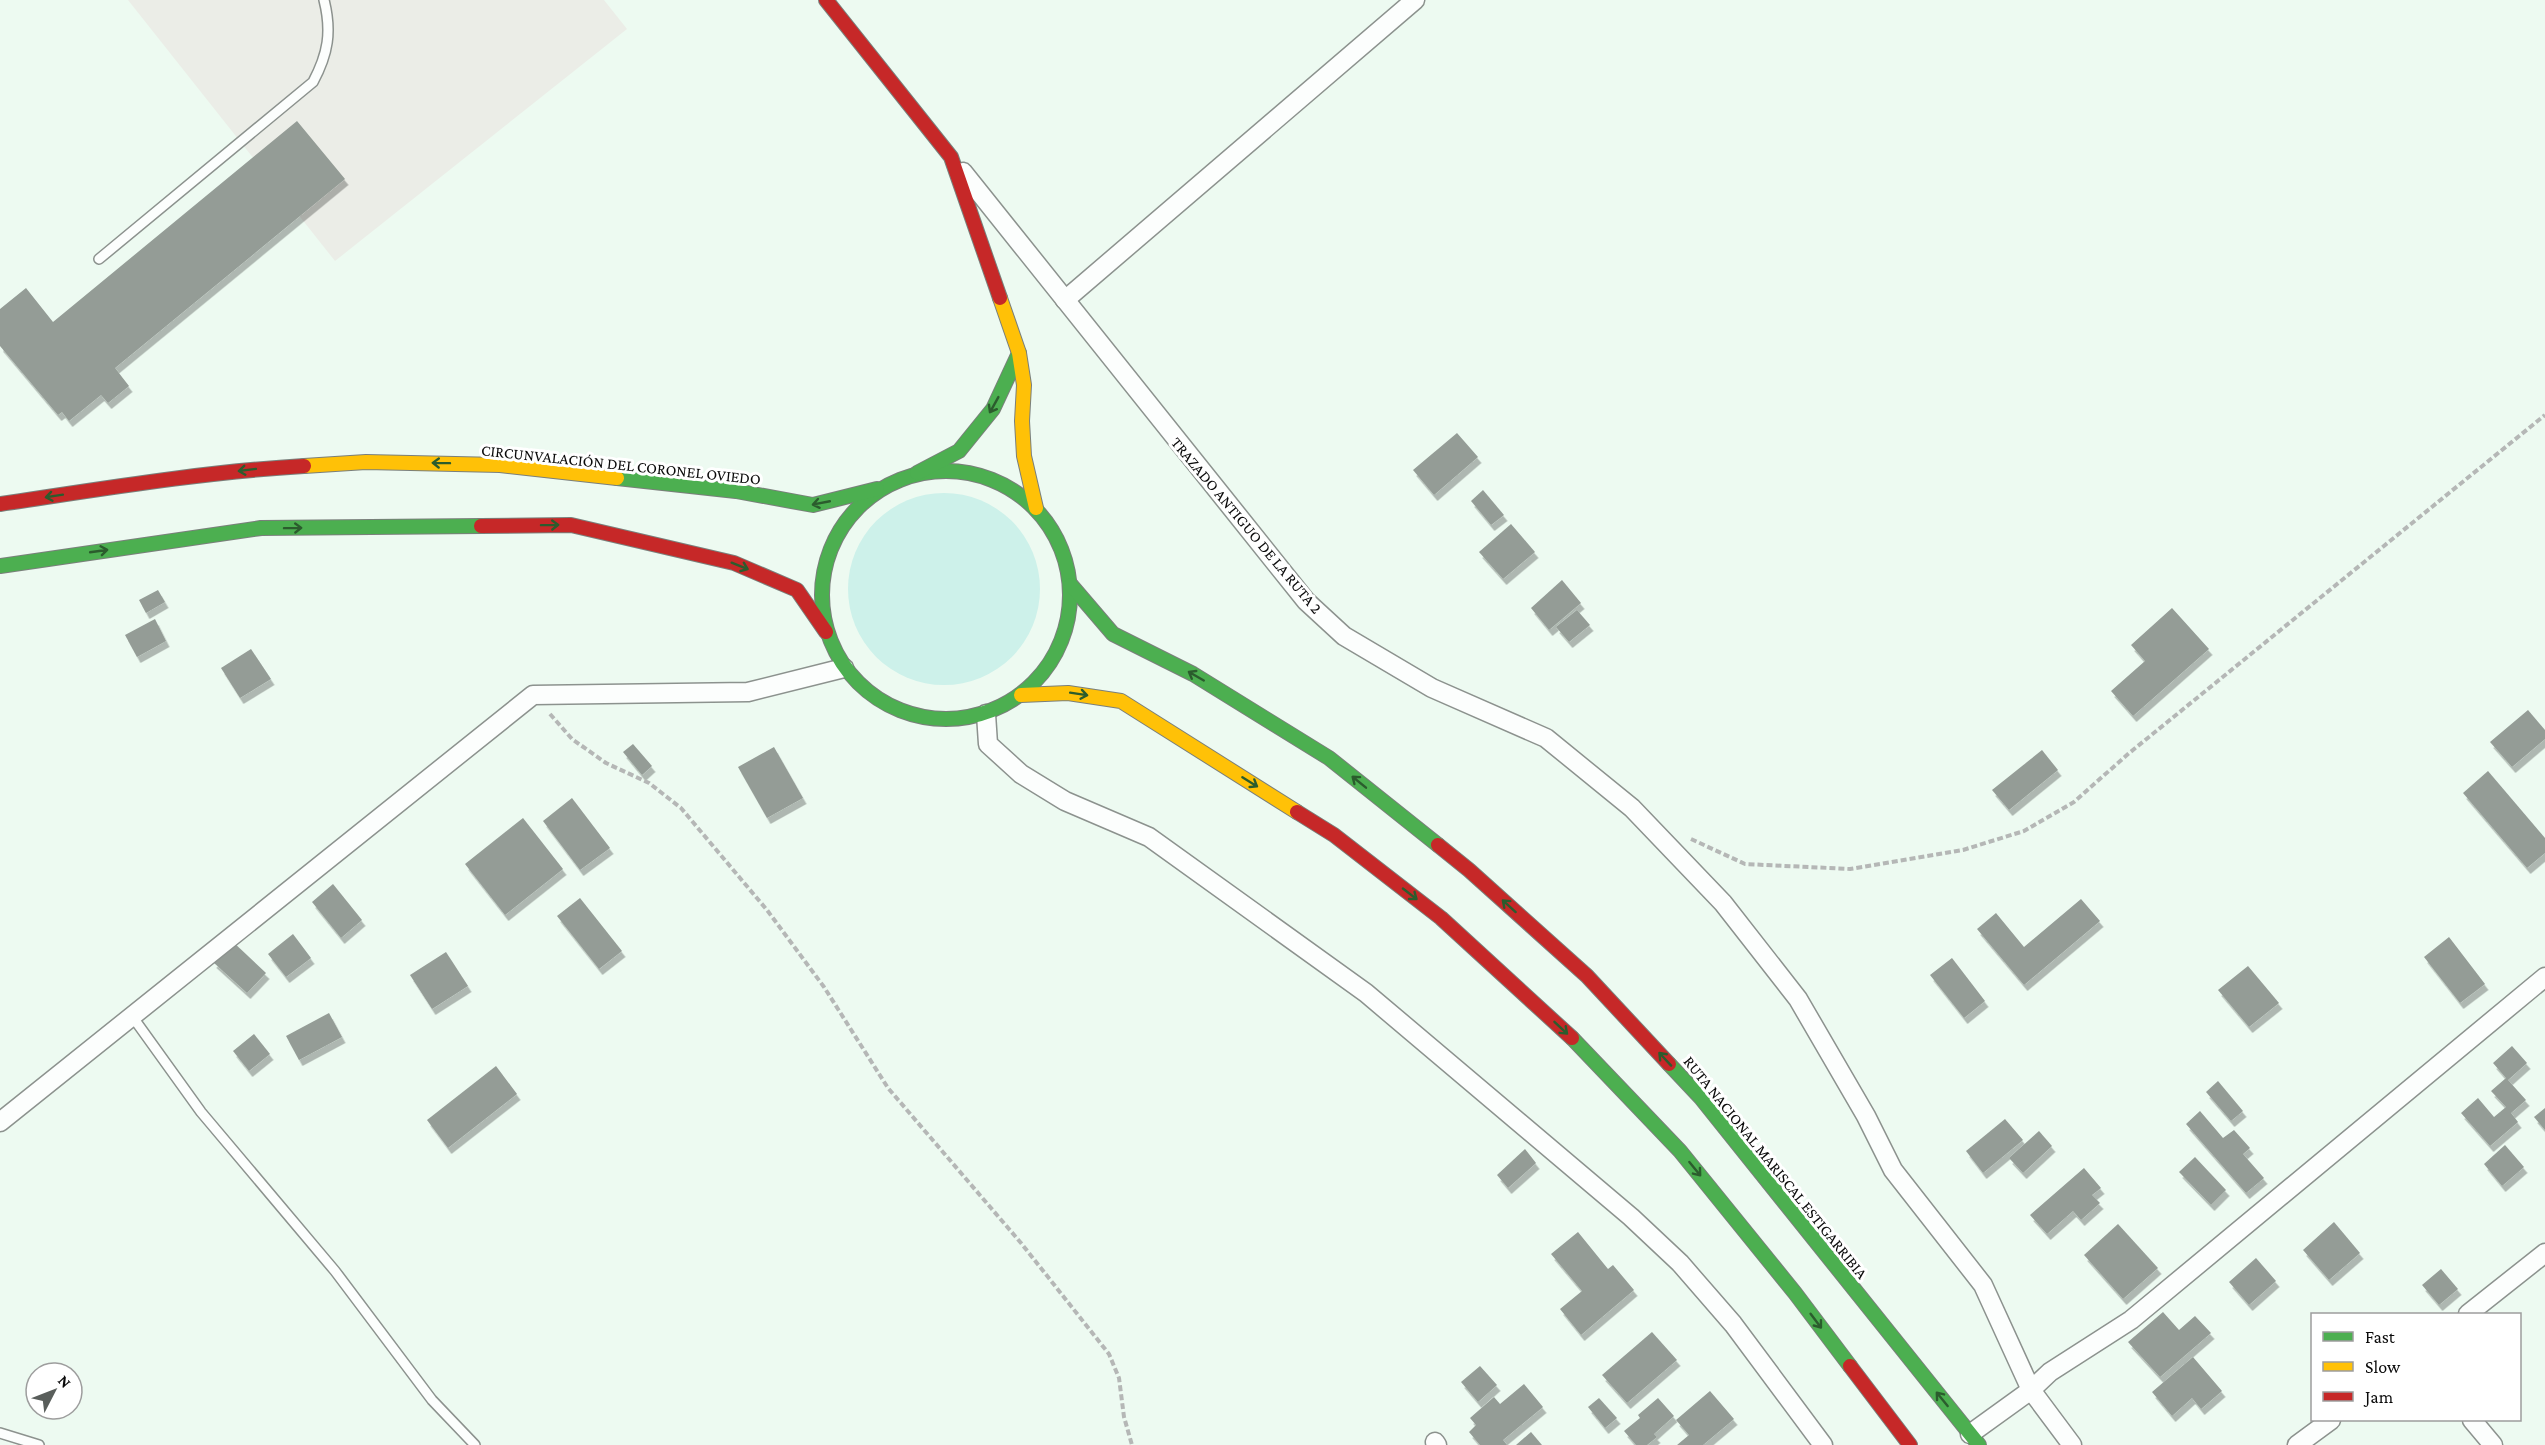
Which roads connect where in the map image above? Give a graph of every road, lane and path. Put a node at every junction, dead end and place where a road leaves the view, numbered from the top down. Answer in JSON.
{"nodes":[{"id":1,"x":324,"y":0,"type":"edge"},
{"id":2,"x":826,"y":0,"type":"edge"},
{"id":3,"x":1415,"y":0,"type":"edge"},
{"id":4,"x":951,"y":157,"type":"junction"},
{"id":5,"x":99,"y":259,"type":"dead end"},
{"id":6,"x":1065,"y":300,"type":"junction"},
{"id":7,"x":1019,"y":353,"type":"junction"},
{"id":8,"x":2545,"y":415,"type":"edge"},
{"id":9,"x":917,"y":472,"type":"junction"},
{"id":10,"x":877,"y":489,"type":"junction"},
{"id":11,"x":0,"y":504,"type":"edge"},
{"id":12,"x":1036,"y":508,"type":"junction"},
{"id":13,"x":0,"y":566,"type":"edge"},
{"id":14,"x":1071,"y":585,"type":"junction"},
{"id":15,"x":826,"y":632,"type":"junction"},
{"id":16,"x":844,"y":668,"type":"junction"},
{"id":17,"x":533,"y":695,"type":"junction"},
{"id":18,"x":1021,"y":695,"type":"junction"},
{"id":19,"x":986,"y":714,"type":"junction"},
{"id":20,"x":1684,"y":836,"type":"dead end"},
{"id":21,"x":2545,"y":977,"type":"edge"},
{"id":22,"x":132,"y":1017,"type":"junction"},
{"id":23,"x":0,"y":1122,"type":"edge"},
{"id":24,"x":2545,"y":1253,"type":"edge"},
{"id":25,"x":2469,"y":1313,"type":"edge"},
{"id":26,"x":2031,"y":1390,"type":"junction"},
{"id":27,"x":2328,"y":1421,"type":"edge"},
{"id":28,"x":2474,"y":1421,"type":"edge"},
{"id":29,"x":0,"y":1433,"type":"edge"},
{"id":30,"x":1974,"y":1439,"type":"edge"},
{"id":31,"x":39,"y":1445,"type":"edge"},
{"id":32,"x":475,"y":1445,"type":"edge"},
{"id":33,"x":1132,"y":1445,"type":"edge"},
{"id":34,"x":1823,"y":1445,"type":"edge"},
{"id":35,"x":1910,"y":1445,"type":"edge"},
{"id":36,"x":2072,"y":1445,"type":"edge"},
{"id":37,"x":2297,"y":1445,"type":"edge"},
{"id":38,"x":2493,"y":1445,"type":"edge"}],
"edges":[{"from":1,"to":5,"type":"lane"},
{"from":2,"to":4,"type":"main road"},
{"from":3,"to":6,"type":"street"},
{"from":4,"to":6,"type":"street","name":"TRAZADO ANTIGUO DE LA RUTA 2"},
{"from":4,"to":7,"type":"main road"},
{"from":6,"to":26,"type":"street","name":"TRAZADO ANTIGUO DE LA RUTA 2"},
{"from":7,"to":9,"type":"main road","one_way":true},
{"from":7,"to":12,"type":"main road"},
{"from":8,"to":20,"type":"path"},
{"from":9,"to":10,"type":"main road"},
{"from":9,"to":12,"type":"main road"},
{"from":10,"to":11,"type":"main road","name":"CIRCUNVALACIÓN DEL CORONEL OVIEDO","one_way":true},
{"from":10,"to":15,"type":"main road"},
{"from":12,"to":14,"type":"main road"},
{"from":13,"to":15,"type":"main road","one_way":true},
{"from":14,"to":18,"type":"main road"},
{"from":30,"to":14,"type":"main road","name":"RUTA NACIONAL MARISCAL ESTIGARRIBIA","one_way":true},
{"from":15,"to":16,"type":"main road"},
{"from":16,"to":17,"type":"street"},
{"from":16,"to":19,"type":"main road"},
{"from":17,"to":22,"type":"street"},
{"from":17,"to":33,"type":"path"},
{"from":18,"to":19,"type":"main road"},
{"from":18,"to":35,"type":"main road","one_way":true},
{"from":19,"to":34,"type":"street"},
{"from":21,"to":26,"type":"street"},
{"from":22,"to":23,"type":"street"},
{"from":22,"to":32,"type":"lane"},
{"from":24,"to":25,"type":"street"},
{"from":26,"to":30,"type":"street"},
{"from":26,"to":36,"type":"street","name":"TRAZADO ANTIGUO DE LA RUTA 2"},
{"from":27,"to":37,"type":"street"},
{"from":28,"to":38,"type":"street"},
{"from":29,"to":31,"type":"lane"}]}
